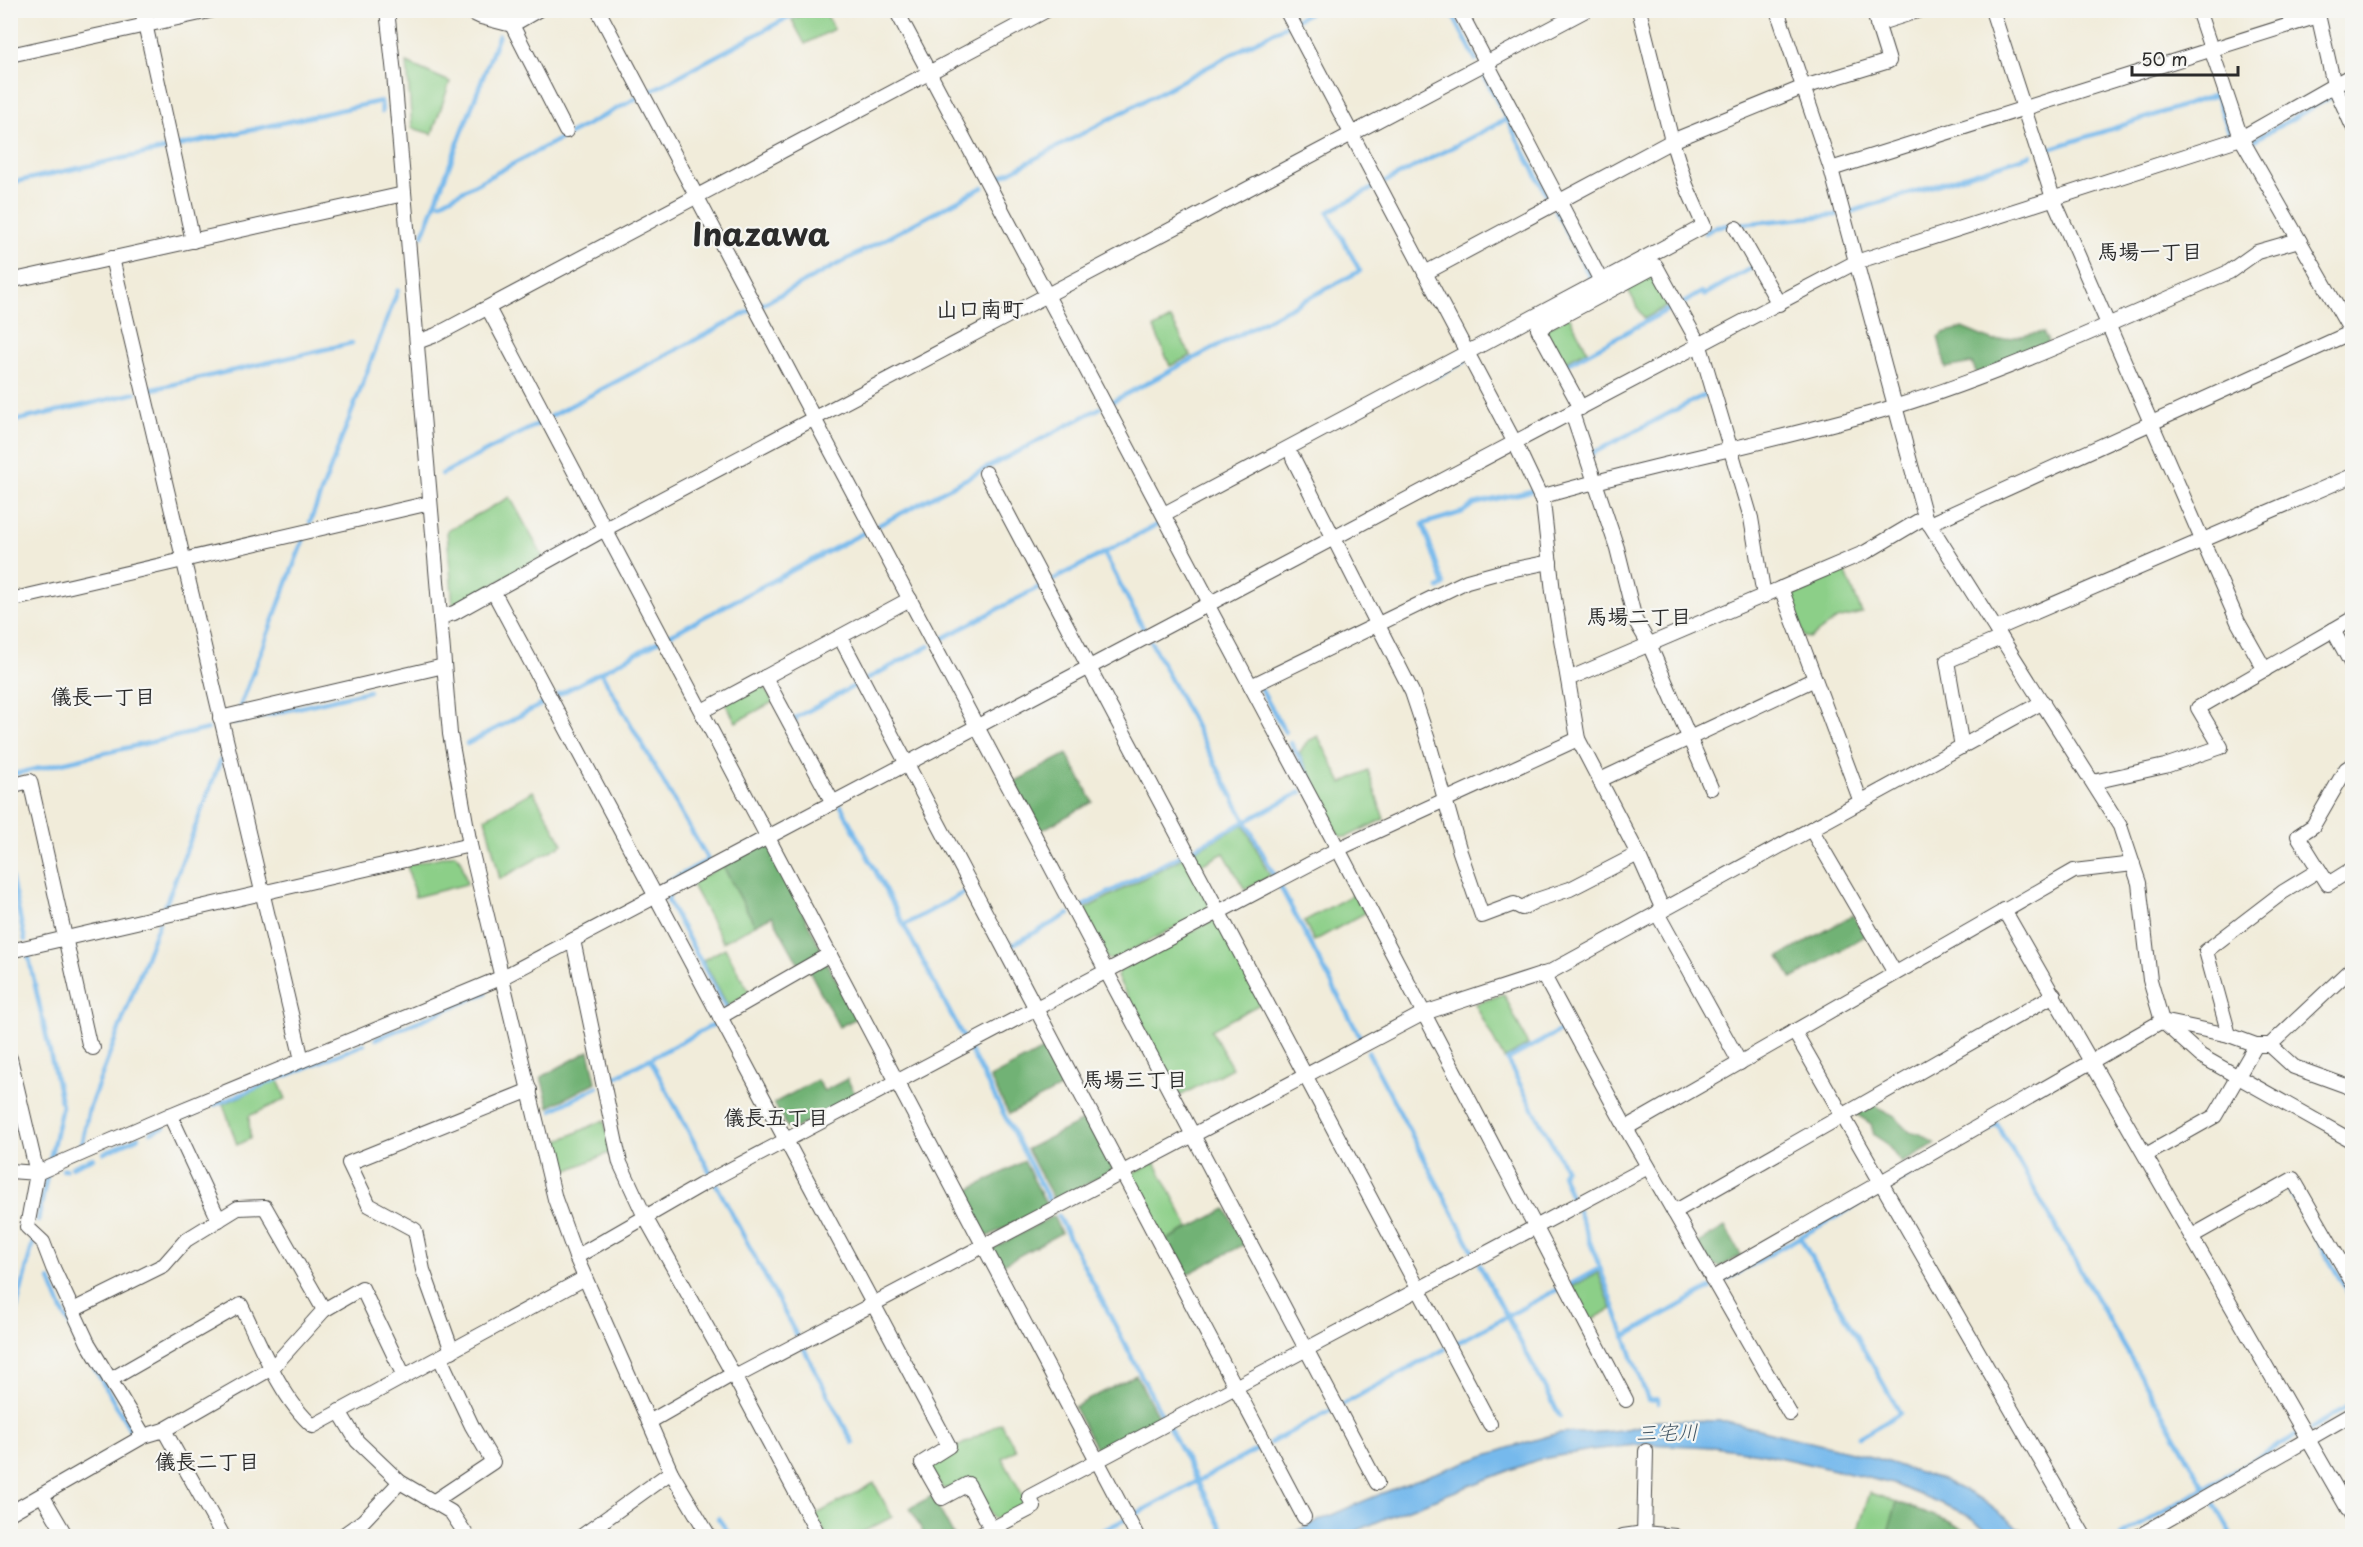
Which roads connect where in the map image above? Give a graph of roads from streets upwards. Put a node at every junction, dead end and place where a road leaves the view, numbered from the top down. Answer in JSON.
{"nodes":[{"id":1,"x":142,"y":10,"type":"edge"},
{"id":2,"x":214,"y":10,"type":"edge"},
{"id":3,"x":387,"y":10,"type":"edge"},
{"id":4,"x":466,"y":10,"type":"edge"},
{"id":5,"x":538,"y":10,"type":"edge"},
{"id":6,"x":598,"y":10,"type":"edge"},
{"id":7,"x":896,"y":10,"type":"edge"},
{"id":8,"x":1047,"y":10,"type":"edge"},
{"id":9,"x":1459,"y":10,"type":"edge"},
{"id":10,"x":1586,"y":10,"type":"edge"},
{"id":11,"x":1640,"y":10,"type":"edge"},
{"id":12,"x":1777,"y":10,"type":"edge"},
{"id":13,"x":1873,"y":10,"type":"edge"},
{"id":14,"x":1922,"y":10,"type":"edge"},
{"id":15,"x":1992,"y":10,"type":"edge"},
{"id":16,"x":2198,"y":10,"type":"edge"},
{"id":17,"x":1289,"y":12,"type":"edge"},
{"id":18,"x":2318,"y":13,"type":"edge"},
{"id":19,"x":1877,"y":24,"type":"junction"},
{"id":20,"x":512,"y":25,"type":"junction"},
{"id":21,"x":145,"y":26,"type":"junction"},
{"id":22,"x":2211,"y":49,"type":"junction"},
{"id":23,"x":10,"y":55,"type":"edge"},
{"id":24,"x":1487,"y":63,"type":"junction"},
{"id":25,"x":929,"y":73,"type":"junction"},
{"id":26,"x":2352,"y":75,"type":"edge"},
{"id":27,"x":2334,"y":85,"type":"junction"},
{"id":28,"x":1804,"y":87,"type":"junction"},
{"id":29,"x":2024,"y":109,"type":"junction"},
{"id":30,"x":2352,"y":125,"type":"edge"},
{"id":31,"x":566,"y":131,"type":"dead end"},
{"id":32,"x":1351,"y":133,"type":"junction"},
{"id":33,"x":2241,"y":138,"type":"junction"},
{"id":34,"x":1672,"y":141,"type":"junction"},
{"id":35,"x":1832,"y":169,"type":"junction"},
{"id":36,"x":404,"y":194,"type":"junction"},
{"id":37,"x":696,"y":197,"type":"junction"},
{"id":38,"x":2053,"y":198,"type":"junction"},
{"id":39,"x":1559,"y":201,"type":"junction"},
{"id":40,"x":1736,"y":228,"type":"dead end"},
{"id":41,"x":2299,"y":240,"type":"junction"},
{"id":42,"x":193,"y":241,"type":"junction"},
{"id":43,"x":112,"y":258,"type":"junction"},
{"id":44,"x":1856,"y":262,"type":"junction"},
{"id":45,"x":1425,"y":273,"type":"junction"},
{"id":46,"x":10,"y":281,"type":"edge"},
{"id":47,"x":1601,"y":281,"type":"junction"},
{"id":48,"x":1047,"y":294,"type":"junction"},
{"id":49,"x":1779,"y":304,"type":"junction"},
{"id":50,"x":488,"y":308,"type":"junction"},
{"id":51,"x":2108,"y":324,"type":"junction"},
{"id":52,"x":2352,"y":332,"type":"edge"},
{"id":53,"x":417,"y":342,"type":"junction"},
{"id":54,"x":1700,"y":346,"type":"junction"},
{"id":55,"x":1467,"y":352,"type":"junction"},
{"id":56,"x":1895,"y":406,"type":"junction"},
{"id":57,"x":1576,"y":410,"type":"junction"},
{"id":58,"x":814,"y":418,"type":"junction"},
{"id":59,"x":2151,"y":424,"type":"junction"},
{"id":60,"x":1515,"y":443,"type":"junction"},
{"id":61,"x":1730,"y":449,"type":"junction"},
{"id":62,"x":1293,"y":458,"type":"dead end"},
{"id":63,"x":986,"y":473,"type":"dead end"},
{"id":64,"x":2352,"y":476,"type":"edge"},
{"id":65,"x":1595,"y":481,"type":"junction"},
{"id":66,"x":1540,"y":497,"type":"junction"},
{"id":67,"x":430,"y":503,"type":"junction"},
{"id":68,"x":1164,"y":514,"type":"junction"},
{"id":69,"x":1927,"y":520,"type":"junction"},
{"id":70,"x":605,"y":529,"type":"junction"},
{"id":71,"x":1335,"y":537,"type":"junction"},
{"id":72,"x":2202,"y":540,"type":"junction"},
{"id":73,"x":183,"y":561,"type":"junction"},
{"id":74,"x":1550,"y":562,"type":"junction"},
{"id":75,"x":1781,"y":588,"type":"junction"},
{"id":76,"x":493,"y":591,"type":"junction"},
{"id":77,"x":1764,"y":596,"type":"junction"},
{"id":78,"x":909,"y":599,"type":"junction"},
{"id":79,"x":10,"y":600,"type":"edge"},
{"id":80,"x":1209,"y":603,"type":"junction"},
{"id":81,"x":440,"y":617,"type":"junction"},
{"id":82,"x":2352,"y":619,"type":"edge"},
{"id":83,"x":1378,"y":624,"type":"junction"},
{"id":84,"x":2333,"y":630,"type":"junction"},
{"id":85,"x":1998,"y":633,"type":"junction"},
{"id":86,"x":840,"y":637,"type":"junction"},
{"id":87,"x":1649,"y":644,"type":"junction"},
{"id":88,"x":2352,"y":665,"type":"edge"},
{"id":89,"x":444,"y":666,"type":"junction"},
{"id":90,"x":1089,"y":667,"type":"junction"},
{"id":91,"x":2265,"y":670,"type":"junction"},
{"id":92,"x":765,"y":677,"type":"junction"},
{"id":93,"x":1568,"y":679,"type":"junction"},
{"id":94,"x":1815,"y":679,"type":"junction"},
{"id":95,"x":1251,"y":686,"type":"junction"},
{"id":96,"x":2043,"y":702,"type":"junction"},
{"id":97,"x":702,"y":711,"type":"junction"},
{"id":98,"x":220,"y":718,"type":"junction"},
{"id":99,"x":977,"y":726,"type":"junction"},
{"id":100,"x":1688,"y":737,"type":"junction"},
{"id":101,"x":1578,"y":739,"type":"junction"},
{"id":102,"x":1962,"y":747,"type":"junction"},
{"id":103,"x":906,"y":764,"type":"junction"},
{"id":104,"x":2352,"y":765,"type":"edge"},
{"id":105,"x":1600,"y":780,"type":"junction"},
{"id":106,"x":2094,"y":782,"type":"junction"},
{"id":107,"x":10,"y":786,"type":"edge"},
{"id":108,"x":1711,"y":788,"type":"dead end"},
{"id":109,"x":1445,"y":798,"type":"junction"},
{"id":110,"x":1861,"y":802,"type":"junction"},
{"id":111,"x":832,"y":803,"type":"junction"},
{"id":112,"x":1811,"y":829,"type":"junction"},
{"id":113,"x":768,"y":837,"type":"junction"},
{"id":114,"x":470,"y":845,"type":"junction"},
{"id":115,"x":1338,"y":849,"type":"junction"},
{"id":116,"x":1638,"y":854,"type":"junction"},
{"id":117,"x":2133,"y":864,"type":"junction"},
{"id":118,"x":2352,"y":869,"type":"edge"},
{"id":119,"x":2319,"y":870,"type":"junction"},
{"id":120,"x":261,"y":893,"type":"junction"},
{"id":121,"x":656,"y":896,"type":"junction"},
{"id":122,"x":2004,"y":910,"type":"junction"},
{"id":123,"x":1219,"y":912,"type":"junction"},
{"id":124,"x":1660,"y":912,"type":"junction"},
{"id":125,"x":66,"y":938,"type":"junction"},
{"id":126,"x":573,"y":940,"type":"junction"},
{"id":127,"x":10,"y":951,"type":"edge"},
{"id":128,"x":830,"y":954,"type":"junction"},
{"id":129,"x":2352,"y":968,"type":"edge"},
{"id":130,"x":1107,"y":971,"type":"junction"},
{"id":131,"x":1895,"y":973,"type":"junction"},
{"id":132,"x":1544,"y":974,"type":"junction"},
{"id":133,"x":503,"y":977,"type":"junction"},
{"id":134,"x":2054,"y":995,"type":"junction"},
{"id":135,"x":1035,"y":1009,"type":"junction"},
{"id":136,"x":1424,"y":1013,"type":"junction"},
{"id":137,"x":720,"y":1017,"type":"junction"},
{"id":138,"x":2162,"y":1021,"type":"junction"},
{"id":139,"x":1794,"y":1031,"type":"junction"},
{"id":140,"x":2229,"y":1035,"type":"junction"},
{"id":141,"x":2263,"y":1045,"type":"junction"},
{"id":142,"x":93,"y":1048,"type":"dead end"},
{"id":143,"x":10,"y":1058,"type":"edge"},
{"id":144,"x":302,"y":1060,"type":"junction"},
{"id":145,"x":2092,"y":1061,"type":"junction"},
{"id":146,"x":1740,"y":1063,"type":"junction"},
{"id":147,"x":1306,"y":1076,"type":"junction"},
{"id":148,"x":2238,"y":1077,"type":"junction"},
{"id":149,"x":897,"y":1082,"type":"junction"},
{"id":150,"x":2352,"y":1088,"type":"edge"},
{"id":151,"x":530,"y":1090,"type":"junction"},
{"id":152,"x":170,"y":1115,"type":"junction"},
{"id":153,"x":1842,"y":1115,"type":"junction"},
{"id":154,"x":1626,"y":1128,"type":"junction"},
{"id":155,"x":1193,"y":1135,"type":"junction"},
{"id":156,"x":786,"y":1140,"type":"junction"},
{"id":157,"x":2352,"y":1141,"type":"edge"},
{"id":158,"x":2146,"y":1155,"type":"junction"},
{"id":159,"x":1648,"y":1167,"type":"junction"},
{"id":160,"x":10,"y":1171,"type":"edge"},
{"id":161,"x":37,"y":1173,"type":"junction"},
{"id":162,"x":1122,"y":1173,"type":"junction"},
{"id":163,"x":1881,"y":1182,"type":"junction"},
{"id":164,"x":1674,"y":1212,"type":"junction"},
{"id":165,"x":645,"y":1217,"type":"junction"},
{"id":166,"x":219,"y":1220,"type":"junction"},
{"id":167,"x":1536,"y":1227,"type":"junction"},
{"id":168,"x":2192,"y":1236,"type":"junction"},
{"id":169,"x":984,"y":1246,"type":"junction"},
{"id":170,"x":576,"y":1257,"type":"junction"},
{"id":171,"x":585,"y":1278,"type":"junction"},
{"id":172,"x":1712,"y":1279,"type":"junction"},
{"id":173,"x":2352,"y":1282,"type":"edge"},
{"id":174,"x":1419,"y":1289,"type":"junction"},
{"id":175,"x":873,"y":1304,"type":"junction"},
{"id":176,"x":73,"y":1310,"type":"junction"},
{"id":177,"x":324,"y":1310,"type":"junction"},
{"id":178,"x":1306,"y":1349,"type":"junction"},
{"id":179,"x":446,"y":1354,"type":"junction"},
{"id":180,"x":272,"y":1368,"type":"junction"},
{"id":181,"x":404,"y":1376,"type":"junction"},
{"id":182,"x":734,"y":1376,"type":"junction"},
{"id":183,"x":110,"y":1380,"type":"junction"},
{"id":184,"x":1235,"y":1387,"type":"junction"},
{"id":185,"x":1626,"y":1400,"type":"dead end"},
{"id":186,"x":339,"y":1411,"type":"junction"},
{"id":187,"x":1790,"y":1414,"type":"dead end"},
{"id":188,"x":2352,"y":1414,"type":"edge"},
{"id":189,"x":648,"y":1422,"type":"junction"},
{"id":190,"x":1490,"y":1424,"type":"dead end"},
{"id":191,"x":164,"y":1430,"type":"junction"},
{"id":192,"x":144,"y":1436,"type":"junction"},
{"id":193,"x":2308,"y":1439,"type":"junction"},
{"id":194,"x":1646,"y":1451,"type":"dead end"},
{"id":195,"x":1097,"y":1461,"type":"junction"},
{"id":196,"x":671,"y":1472,"type":"junction"},
{"id":197,"x":400,"y":1482,"type":"junction"},
{"id":198,"x":1377,"y":1483,"type":"dead end"},
{"id":199,"x":42,"y":1495,"type":"junction"},
{"id":200,"x":434,"y":1502,"type":"junction"},
{"id":201,"x":10,"y":1513,"type":"edge"},
{"id":202,"x":2352,"y":1516,"type":"edge"},
{"id":203,"x":1304,"y":1517,"type":"dead end"},
{"id":204,"x":993,"y":1533,"type":"edge"},
{"id":205,"x":1644,"y":1535,"type":"edge"},
{"id":206,"x":66,"y":1536,"type":"edge"},
{"id":207,"x":223,"y":1536,"type":"edge"},
{"id":208,"x":342,"y":1536,"type":"edge"},
{"id":209,"x":467,"y":1536,"type":"edge"},
{"id":210,"x":582,"y":1536,"type":"edge"},
{"id":211,"x":709,"y":1536,"type":"edge"},
{"id":212,"x":819,"y":1536,"type":"edge"},
{"id":213,"x":978,"y":1536,"type":"edge"},
{"id":214,"x":1137,"y":1536,"type":"edge"},
{"id":215,"x":1623,"y":1536,"type":"edge"},
{"id":216,"x":1675,"y":1536,"type":"edge"},
{"id":217,"x":2084,"y":1536,"type":"edge"},
{"id":218,"x":2139,"y":1536,"type":"edge"}],
"edges":[{"from":1,"to":21,"type":"street"},
{"from":2,"to":21,"type":"street"},
{"from":3,"to":36,"type":"street"},
{"from":4,"to":20,"type":"street"},
{"from":5,"to":20,"type":"street"},
{"from":6,"to":37,"type":"street"},
{"from":7,"to":25,"type":"street"},
{"from":8,"to":25,"type":"street"},
{"from":9,"to":24,"type":"street"},
{"from":10,"to":24,"type":"street"},
{"from":11,"to":34,"type":"street"},
{"from":12,"to":28,"type":"street"},
{"from":13,"to":19,"type":"street"},
{"from":14,"to":19,"type":"street"},
{"from":15,"to":29,"type":"street"},
{"from":16,"to":22,"type":"street"},
{"from":17,"to":32,"type":"street"},
{"from":18,"to":22,"type":"street"},
{"from":18,"to":27,"type":"street"},
{"from":19,"to":28,"type":"street"},
{"from":20,"to":31,"type":"street"},
{"from":21,"to":23,"type":"street"},
{"from":21,"to":42,"type":"street"},
{"from":22,"to":29,"type":"street"},
{"from":22,"to":33,"type":"street"},
{"from":24,"to":32,"type":"street"},
{"from":24,"to":39,"type":"street"},
{"from":25,"to":37,"type":"street"},
{"from":25,"to":48,"type":"street"},
{"from":26,"to":27,"type":"street"},
{"from":27,"to":30,"type":"street"},
{"from":27,"to":33,"type":"street"},
{"from":28,"to":34,"type":"street"},
{"from":28,"to":35,"type":"street"},
{"from":29,"to":35,"type":"street"},
{"from":29,"to":38,"type":"street"},
{"from":32,"to":45,"type":"street"},
{"from":32,"to":48,"type":"street"},
{"from":33,"to":38,"type":"street"},
{"from":33,"to":41,"type":"street"},
{"from":34,"to":39,"type":"street"},
{"from":34,"to":47,"type":"street"},
{"from":35,"to":44,"type":"street"},
{"from":36,"to":42,"type":"street"},
{"from":36,"to":53,"type":"street"},
{"from":37,"to":50,"type":"street"},
{"from":37,"to":58,"type":"street"},
{"from":38,"to":44,"type":"street"},
{"from":38,"to":51,"type":"street"},
{"from":39,"to":45,"type":"street"},
{"from":39,"to":47,"type":"street"},
{"from":40,"to":49,"type":"street"},
{"from":41,"to":51,"type":"street"},
{"from":41,"to":52,"type":"street"},
{"from":42,"to":43,"type":"street"},
{"from":43,"to":46,"type":"street"},
{"from":43,"to":73,"type":"street"},
{"from":44,"to":49,"type":"street"},
{"from":44,"to":56,"type":"street"},
{"from":45,"to":55,"type":"street"},
{"from":47,"to":55,"type":"street"},
{"from":48,"to":58,"type":"street"},
{"from":48,"to":68,"type":"street"},
{"from":49,"to":54,"type":"street"},
{"from":50,"to":53,"type":"street"},
{"from":50,"to":70,"type":"street"},
{"from":51,"to":56,"type":"street"},
{"from":51,"to":59,"type":"street"},
{"from":52,"to":59,"type":"street"},
{"from":53,"to":67,"type":"street"},
{"from":54,"to":57,"type":"street"},
{"from":54,"to":57,"type":"street"},
{"from":54,"to":61,"type":"street"},
{"from":55,"to":60,"type":"street"},
{"from":55,"to":68,"type":"street"},
{"from":56,"to":61,"type":"street"},
{"from":56,"to":69,"type":"street"},
{"from":57,"to":60,"type":"street"},
{"from":57,"to":65,"type":"street"},
{"from":58,"to":70,"type":"street"},
{"from":58,"to":78,"type":"street"},
{"from":59,"to":69,"type":"street"},
{"from":59,"to":72,"type":"street"},
{"from":60,"to":66,"type":"street"},
{"from":60,"to":71,"type":"street"},
{"from":61,"to":65,"type":"street"},
{"from":61,"to":77,"type":"street"},
{"from":62,"to":71,"type":"street"},
{"from":63,"to":90,"type":"street"},
{"from":64,"to":72,"type":"street"},
{"from":65,"to":66,"type":"street"},
{"from":65,"to":87,"type":"street"},
{"from":66,"to":74,"type":"street"},
{"from":67,"to":73,"type":"street"},
{"from":67,"to":81,"type":"street"},
{"from":68,"to":80,"type":"street"},
{"from":69,"to":75,"type":"street"},
{"from":69,"to":85,"type":"street"},
{"from":70,"to":76,"type":"street"},
{"from":70,"to":97,"type":"street"},
{"from":71,"to":80,"type":"street"},
{"from":71,"to":83,"type":"street"},
{"from":72,"to":85,"type":"street"},
{"from":72,"to":91,"type":"street"},
{"from":73,"to":79,"type":"street"},
{"from":73,"to":98,"type":"street"},
{"from":74,"to":83,"type":"street"},
{"from":74,"to":93,"type":"street"},
{"from":75,"to":77,"type":"street"},
{"from":75,"to":94,"type":"street"},
{"from":76,"to":81,"type":"street"},
{"from":76,"to":121,"type":"street"},
{"from":77,"to":87,"type":"street"},
{"from":78,"to":86,"type":"street"},
{"from":78,"to":99,"type":"street"},
{"from":80,"to":90,"type":"street"},
{"from":80,"to":95,"type":"street"},
{"from":81,"to":89,"type":"street"},
{"from":82,"to":84,"type":"street"},
{"from":83,"to":95,"type":"street"},
{"from":83,"to":109,"type":"street"},
{"from":84,"to":88,"type":"street"},
{"from":84,"to":91,"type":"street"},
{"from":85,"to":96,"type":"street"},
{"from":85,"to":102,"type":"street"},
{"from":86,"to":92,"type":"street"},
{"from":86,"to":103,"type":"street"},
{"from":87,"to":93,"type":"street"},
{"from":87,"to":100,"type":"street"},
{"from":89,"to":98,"type":"street"},
{"from":89,"to":114,"type":"street"},
{"from":90,"to":99,"type":"street"},
{"from":90,"to":123,"type":"street"},
{"from":91,"to":106,"type":"street"},
{"from":92,"to":97,"type":"street"},
{"from":92,"to":111,"type":"street"},
{"from":93,"to":101,"type":"street"},
{"from":94,"to":100,"type":"street"},
{"from":94,"to":110,"type":"street"},
{"from":95,"to":115,"type":"street"},
{"from":96,"to":102,"type":"street"},
{"from":96,"to":106,"type":"street"},
{"from":97,"to":113,"type":"street"},
{"from":98,"to":120,"type":"street"},
{"from":99,"to":103,"type":"street"},
{"from":99,"to":130,"type":"street"},
{"from":100,"to":105,"type":"street"},
{"from":100,"to":108,"type":"street"},
{"from":101,"to":105,"type":"street"},
{"from":101,"to":109,"type":"street"},
{"from":102,"to":110,"type":"street"},
{"from":103,"to":111,"type":"street"},
{"from":103,"to":135,"type":"street"},
{"from":104,"to":119,"type":"street"},
{"from":105,"to":116,"type":"street"},
{"from":106,"to":117,"type":"street"},
{"from":107,"to":125,"type":"street"},
{"from":109,"to":115,"type":"street"},
{"from":109,"to":116,"type":"street"},
{"from":110,"to":112,"type":"street"},
{"from":111,"to":113,"type":"street"},
{"from":112,"to":124,"type":"street"},
{"from":112,"to":131,"type":"street"},
{"from":113,"to":121,"type":"street"},
{"from":113,"to":128,"type":"street"},
{"from":114,"to":120,"type":"street"},
{"from":114,"to":133,"type":"street"},
{"from":115,"to":123,"type":"street"},
{"from":115,"to":136,"type":"street"},
{"from":116,"to":124,"type":"street"},
{"from":117,"to":122,"type":"street"},
{"from":117,"to":138,"type":"street"},
{"from":118,"to":119,"type":"street"},
{"from":119,"to":140,"type":"street"},
{"from":120,"to":125,"type":"street"},
{"from":120,"to":144,"type":"street"},
{"from":121,"to":126,"type":"street"},
{"from":121,"to":137,"type":"street"},
{"from":122,"to":131,"type":"street"},
{"from":122,"to":134,"type":"street"},
{"from":123,"to":130,"type":"street"},
{"from":123,"to":147,"type":"street"},
{"from":124,"to":132,"type":"street"},
{"from":124,"to":146,"type":"street"},
{"from":125,"to":127,"type":"street"},
{"from":125,"to":142,"type":"street"},
{"from":126,"to":133,"type":"street"},
{"from":126,"to":165,"type":"street"},
{"from":128,"to":137,"type":"street"},
{"from":128,"to":149,"type":"street"},
{"from":129,"to":141,"type":"street"},
{"from":130,"to":135,"type":"street"},
{"from":130,"to":155,"type":"street"},
{"from":131,"to":139,"type":"street"},
{"from":132,"to":136,"type":"street"},
{"from":132,"to":154,"type":"street"},
{"from":133,"to":144,"type":"street"},
{"from":133,"to":151,"type":"street"},
{"from":134,"to":145,"type":"street"},
{"from":134,"to":153,"type":"street"},
{"from":135,"to":149,"type":"street"},
{"from":135,"to":162,"type":"street"},
{"from":136,"to":147,"type":"street"},
{"from":136,"to":167,"type":"street"},
{"from":137,"to":156,"type":"street"},
{"from":138,"to":140,"type":"street"},
{"from":138,"to":145,"type":"street"},
{"from":138,"to":148,"type":"street"},
{"from":139,"to":146,"type":"street"},
{"from":139,"to":153,"type":"street"},
{"from":140,"to":141,"type":"street"},
{"from":141,"to":148,"type":"street"},
{"from":141,"to":150,"type":"street"},
{"from":143,"to":161,"type":"street"},
{"from":144,"to":152,"type":"street"},
{"from":145,"to":158,"type":"street"},
{"from":145,"to":163,"type":"street"},
{"from":146,"to":154,"type":"street"},
{"from":147,"to":155,"type":"street"},
{"from":147,"to":174,"type":"street"},
{"from":148,"to":157,"type":"street"},
{"from":148,"to":158,"type":"street"},
{"from":149,"to":156,"type":"street"},
{"from":149,"to":169,"type":"street"},
{"from":151,"to":170,"type":"street"},
{"from":151,"to":179,"type":"street"},
{"from":152,"to":161,"type":"street"},
{"from":152,"to":166,"type":"street"},
{"from":153,"to":163,"type":"street"},
{"from":153,"to":164,"type":"street"},
{"from":154,"to":159,"type":"street"},
{"from":155,"to":162,"type":"street"},
{"from":155,"to":178,"type":"street"},
{"from":156,"to":165,"type":"street"},
{"from":156,"to":175,"type":"street"},
{"from":158,"to":168,"type":"street"},
{"from":159,"to":164,"type":"street"},
{"from":159,"to":167,"type":"street"},
{"from":160,"to":161,"type":"street"},
{"from":161,"to":176,"type":"street"},
{"from":162,"to":169,"type":"street"},
{"from":162,"to":184,"type":"street"},
{"from":163,"to":172,"type":"street"},
{"from":163,"to":217,"type":"street"},
{"from":164,"to":172,"type":"street"},
{"from":165,"to":170,"type":"street"},
{"from":165,"to":182,"type":"street"},
{"from":166,"to":176,"type":"street"},
{"from":166,"to":177,"type":"street"},
{"from":167,"to":174,"type":"street"},
{"from":167,"to":185,"type":"street"},
{"from":168,"to":173,"type":"street"},
{"from":168,"to":193,"type":"street"},
{"from":169,"to":175,"type":"street"},
{"from":169,"to":195,"type":"street"},
{"from":170,"to":171,"type":"street"},
{"from":171,"to":179,"type":"street"},
{"from":171,"to":189,"type":"street"},
{"from":172,"to":187,"type":"street"},
{"from":174,"to":178,"type":"street"},
{"from":174,"to":190,"type":"street"},
{"from":175,"to":182,"type":"street"},
{"from":175,"to":204,"type":"street"},
{"from":176,"to":183,"type":"street"},
{"from":177,"to":180,"type":"street"},
{"from":177,"to":181,"type":"street"},
{"from":178,"to":184,"type":"street"},
{"from":178,"to":198,"type":"street"},
{"from":179,"to":181,"type":"street"},
{"from":179,"to":200,"type":"street"},
{"from":180,"to":183,"type":"street"},
{"from":180,"to":186,"type":"street"},
{"from":180,"to":191,"type":"street"},
{"from":181,"to":186,"type":"street"},
{"from":182,"to":189,"type":"street"},
{"from":182,"to":212,"type":"street"},
{"from":183,"to":192,"type":"street"},
{"from":184,"to":195,"type":"street"},
{"from":184,"to":203,"type":"street"},
{"from":186,"to":197,"type":"street"},
{"from":188,"to":193,"type":"street"},
{"from":189,"to":196,"type":"street"},
{"from":191,"to":192,"type":"street"},
{"from":191,"to":207,"type":"street"},
{"from":192,"to":199,"type":"street"},
{"from":193,"to":202,"type":"street"},
{"from":193,"to":218,"type":"street"},
{"from":194,"to":205,"type":"street"},
{"from":195,"to":204,"type":"street"},
{"from":195,"to":214,"type":"street"},
{"from":196,"to":210,"type":"street"},
{"from":196,"to":211,"type":"street"},
{"from":197,"to":200,"type":"street"},
{"from":197,"to":208,"type":"street"},
{"from":199,"to":201,"type":"street"},
{"from":199,"to":206,"type":"street"},
{"from":200,"to":209,"type":"street"},
{"from":204,"to":213,"type":"street"},
{"from":205,"to":215,"type":"street"},
{"from":205,"to":216,"type":"street"}]}
